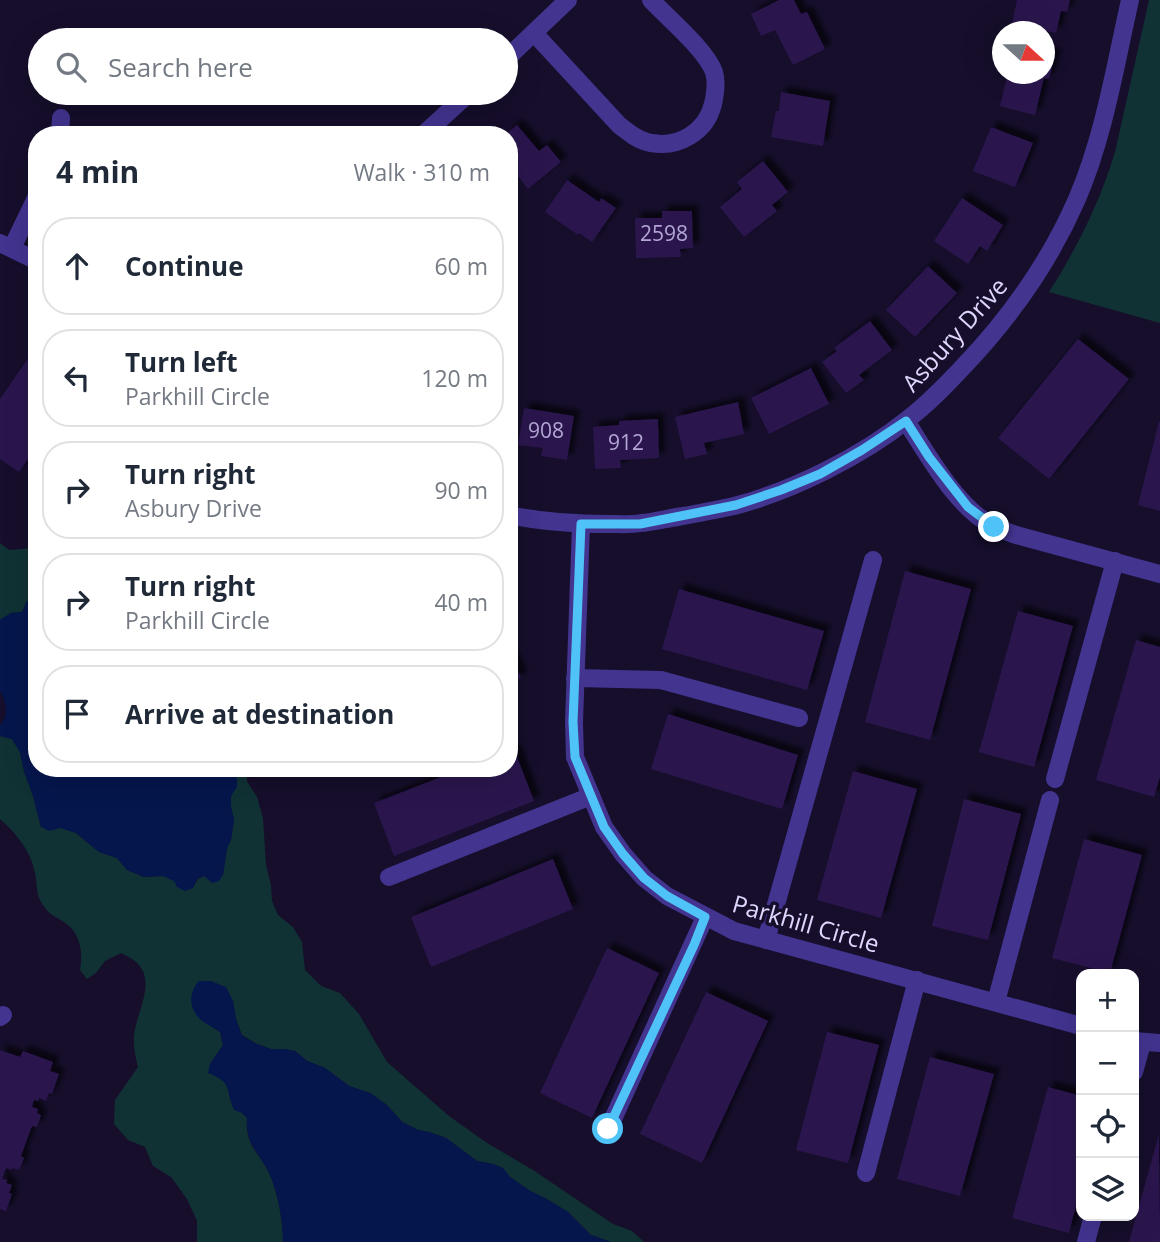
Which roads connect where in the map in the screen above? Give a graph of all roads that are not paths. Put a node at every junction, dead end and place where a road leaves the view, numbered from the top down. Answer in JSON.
{"nodes":[{"id":1,"x":568,"y":0,"type":"edge"},
{"id":2,"x":650,"y":0,"type":"edge"},
{"id":3,"x":1130,"y":0,"type":"edge"},
{"id":4,"x":534,"y":33,"type":"junction"},
{"id":5,"x":518,"y":48,"type":"edge"},
{"id":6,"x":455,"y":105,"type":"edge"},
{"id":7,"x":433,"y":126,"type":"edge"},
{"id":8,"x":28,"y":211,"type":"edge"},
{"id":9,"x":6,"y":246,"type":"edge"},
{"id":10,"x":28,"y":257,"type":"edge"},
{"id":11,"x":906,"y":421,"type":"junction"},
{"id":12,"x":518,"y":517,"type":"edge"},
{"id":13,"x":581,"y":524,"type":"junction"},
{"id":14,"x":873,"y":560,"type":"dead end"},
{"id":15,"x":1115,"y":561,"type":"junction"},
{"id":16,"x":1160,"y":574,"type":"edge"},
{"id":17,"x":575,"y":678,"type":"junction"},
{"id":18,"x":799,"y":718,"type":"dead end"},
{"id":19,"x":1055,"y":779,"type":"dead end"},
{"id":20,"x":591,"y":796,"type":"junction"},
{"id":21,"x":1050,"y":800,"type":"dead end"},
{"id":22,"x":389,"y":877,"type":"dead end"},
{"id":23,"x":705,"y":917,"type":"junction"},
{"id":24,"x":766,"y":940,"type":"junction"},
{"id":25,"x":917,"y":980,"type":"junction"},
{"id":26,"x":996,"y":1002,"type":"junction"},
{"id":27,"x":1076,"y":1025,"type":"edge"},
{"id":28,"x":608,"y":1129,"type":"dead end"},
{"id":29,"x":866,"y":1173,"type":"dead end"},
{"id":30,"x":1092,"y":1221,"type":"edge"},
{"id":31,"x":1086,"y":1242,"type":"edge"}],
"edges":[{"from":1,"to":4,"type":"street"},
{"from":2,"to":4,"type":"street"},
{"from":3,"to":11,"type":"street","name":"Asbury Drive"},
{"from":4,"to":5,"type":"street"},
{"from":6,"to":7,"type":"street"},
{"from":8,"to":9,"type":"street"},
{"from":9,"to":10,"type":"street"},
{"from":11,"to":13,"type":"street","name":"Asbury Drive"},
{"from":11,"to":15,"type":"street"},
{"from":12,"to":13,"type":"street","name":"Asbury Drive"},
{"from":13,"to":17,"type":"street","name":"Parkhill Circle"},
{"from":14,"to":24,"type":"street"},
{"from":15,"to":16,"type":"street"},
{"from":15,"to":19,"type":"street"},
{"from":17,"to":18,"type":"street"},
{"from":17,"to":20,"type":"street","name":"Parkhill Circle"},
{"from":20,"to":22,"type":"street"},
{"from":20,"to":23,"type":"street","name":"Parkhill Circle"},
{"from":21,"to":26,"type":"street"},
{"from":23,"to":24,"type":"street","name":"Parkhill Circle"},
{"from":23,"to":28,"type":"street"},
{"from":24,"to":25,"type":"street","name":"Parkhill Circle"},
{"from":25,"to":26,"type":"street","name":"Parkhill Circle"},
{"from":25,"to":29,"type":"street"},
{"from":26,"to":27,"type":"street","name":"Parkhill Circle"},
{"from":30,"to":31,"type":"street"}]}
